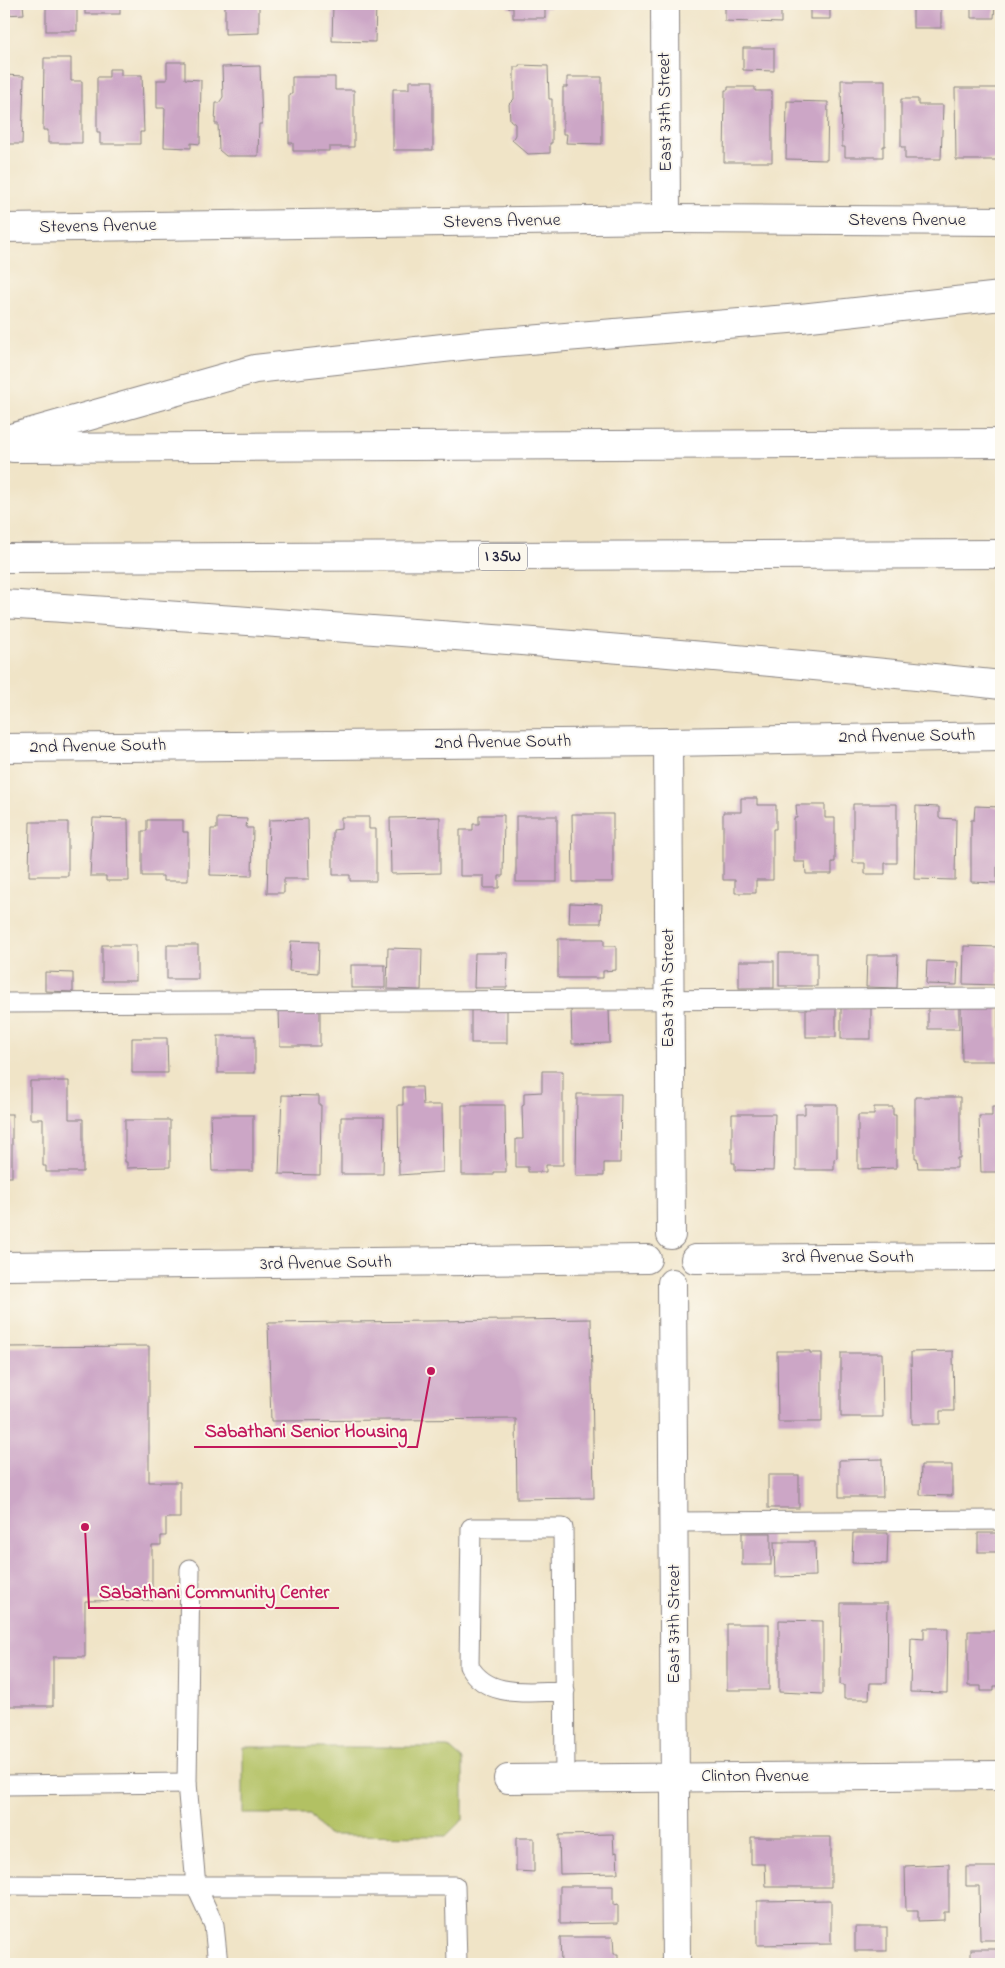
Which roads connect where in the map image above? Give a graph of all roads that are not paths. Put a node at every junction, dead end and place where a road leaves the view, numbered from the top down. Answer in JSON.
{"nodes":[{"id":1,"x":665,"y":4,"type":"edge"},
{"id":2,"x":666,"y":219,"type":"junction"},
{"id":3,"x":1001,"y":221,"type":"edge"},
{"id":4,"x":4,"y":228,"type":"edge"},
{"id":5,"x":1001,"y":296,"type":"edge"},
{"id":6,"x":4,"y":440,"type":"edge"},
{"id":7,"x":1001,"y":442,"type":"edge"},
{"id":8,"x":4,"y":448,"type":"edge"},
{"id":9,"x":1001,"y":554,"type":"edge"},
{"id":10,"x":4,"y":558,"type":"edge"},
{"id":11,"x":4,"y":604,"type":"edge"},
{"id":12,"x":1001,"y":685,"type":"edge"},
{"id":13,"x":1001,"y":736,"type":"edge"},
{"id":14,"x":668,"y":742,"type":"junction"},
{"id":15,"x":4,"y":748,"type":"edge"},
{"id":16,"x":1001,"y":998,"type":"edge"},
{"id":17,"x":669,"y":1000,"type":"junction"},
{"id":18,"x":4,"y":1003,"type":"edge"},
{"id":19,"x":671,"y":1235,"type":"junction"},
{"id":20,"x":1001,"y":1258,"type":"edge"},
{"id":21,"x":647,"y":1259,"type":"junction"},
{"id":22,"x":695,"y":1259,"type":"junction"},
{"id":23,"x":4,"y":1266,"type":"edge"},
{"id":24,"x":672,"y":1283,"type":"junction"},
{"id":25,"x":1001,"y":1520,"type":"edge"},
{"id":26,"x":674,"y":1522,"type":"junction"},
{"id":27,"x":190,"y":1568,"type":"dead end"},
{"id":28,"x":565,"y":1691,"type":"junction"},
{"id":29,"x":1001,"y":1775,"type":"edge"},
{"id":30,"x":676,"y":1777,"type":"junction"},
{"id":31,"x":508,"y":1779,"type":"dead end"},
{"id":32,"x":566,"y":1779,"type":"junction"},
{"id":33,"x":187,"y":1783,"type":"junction"},
{"id":34,"x":4,"y":1784,"type":"edge"},
{"id":35,"x":4,"y":1885,"type":"edge"},
{"id":36,"x":196,"y":1886,"type":"junction"},
{"id":37,"x":218,"y":1964,"type":"edge"},
{"id":38,"x":457,"y":1964,"type":"edge"},
{"id":39,"x":676,"y":1964,"type":"edge"}],
"edges":[{"from":1,"to":2,"type":"main road","name":"East 37th Street"},
{"from":2,"to":3,"type":"main road","name":"Stevens Avenue"},
{"from":2,"to":4,"type":"main road","name":"Stevens Avenue"},
{"from":5,"to":6,"type":"main road"},
{"from":7,"to":8,"type":"main road"},
{"from":9,"to":10,"type":"main road","number":"I 35W"},
{"from":11,"to":12,"type":"main road"},
{"from":13,"to":14,"type":"main road","name":"2nd Avenue South"},
{"from":14,"to":15,"type":"main road","name":"2nd Avenue South"},
{"from":14,"to":17,"type":"main road","name":"East 37th Street"},
{"from":16,"to":17,"type":"lane"},
{"from":17,"to":18,"type":"lane"},
{"from":17,"to":19,"type":"main road","name":"East 37th Street"},
{"from":19,"to":21,"type":"main road"},
{"from":19,"to":22,"type":"main road"},
{"from":20,"to":22,"type":"main road","name":"3rd Avenue South"},
{"from":21,"to":23,"type":"main road","name":"3rd Avenue South"},
{"from":21,"to":24,"type":"main road"},
{"from":22,"to":24,"type":"main road"},
{"from":24,"to":26,"type":"main road","name":"East 37th Street"},
{"from":25,"to":26,"type":"lane"},
{"from":26,"to":30,"type":"main road","name":"East 37th Street"},
{"from":27,"to":33,"type":"lane"},
{"from":28,"to":28,"type":"lane"},
{"from":28,"to":32,"type":"lane"},
{"from":29,"to":30,"type":"main road","name":"Clinton Avenue"},
{"from":30,"to":32,"type":"main road","name":"Clinton Avenue"},
{"from":30,"to":39,"type":"main road","name":"East 37th Street"},
{"from":31,"to":32,"type":"main road","name":"Clinton Avenue"},
{"from":33,"to":34,"type":"lane"},
{"from":33,"to":36,"type":"lane"},
{"from":35,"to":36,"type":"lane"},
{"from":36,"to":37,"type":"lane"},
{"from":36,"to":38,"type":"lane"}]}
